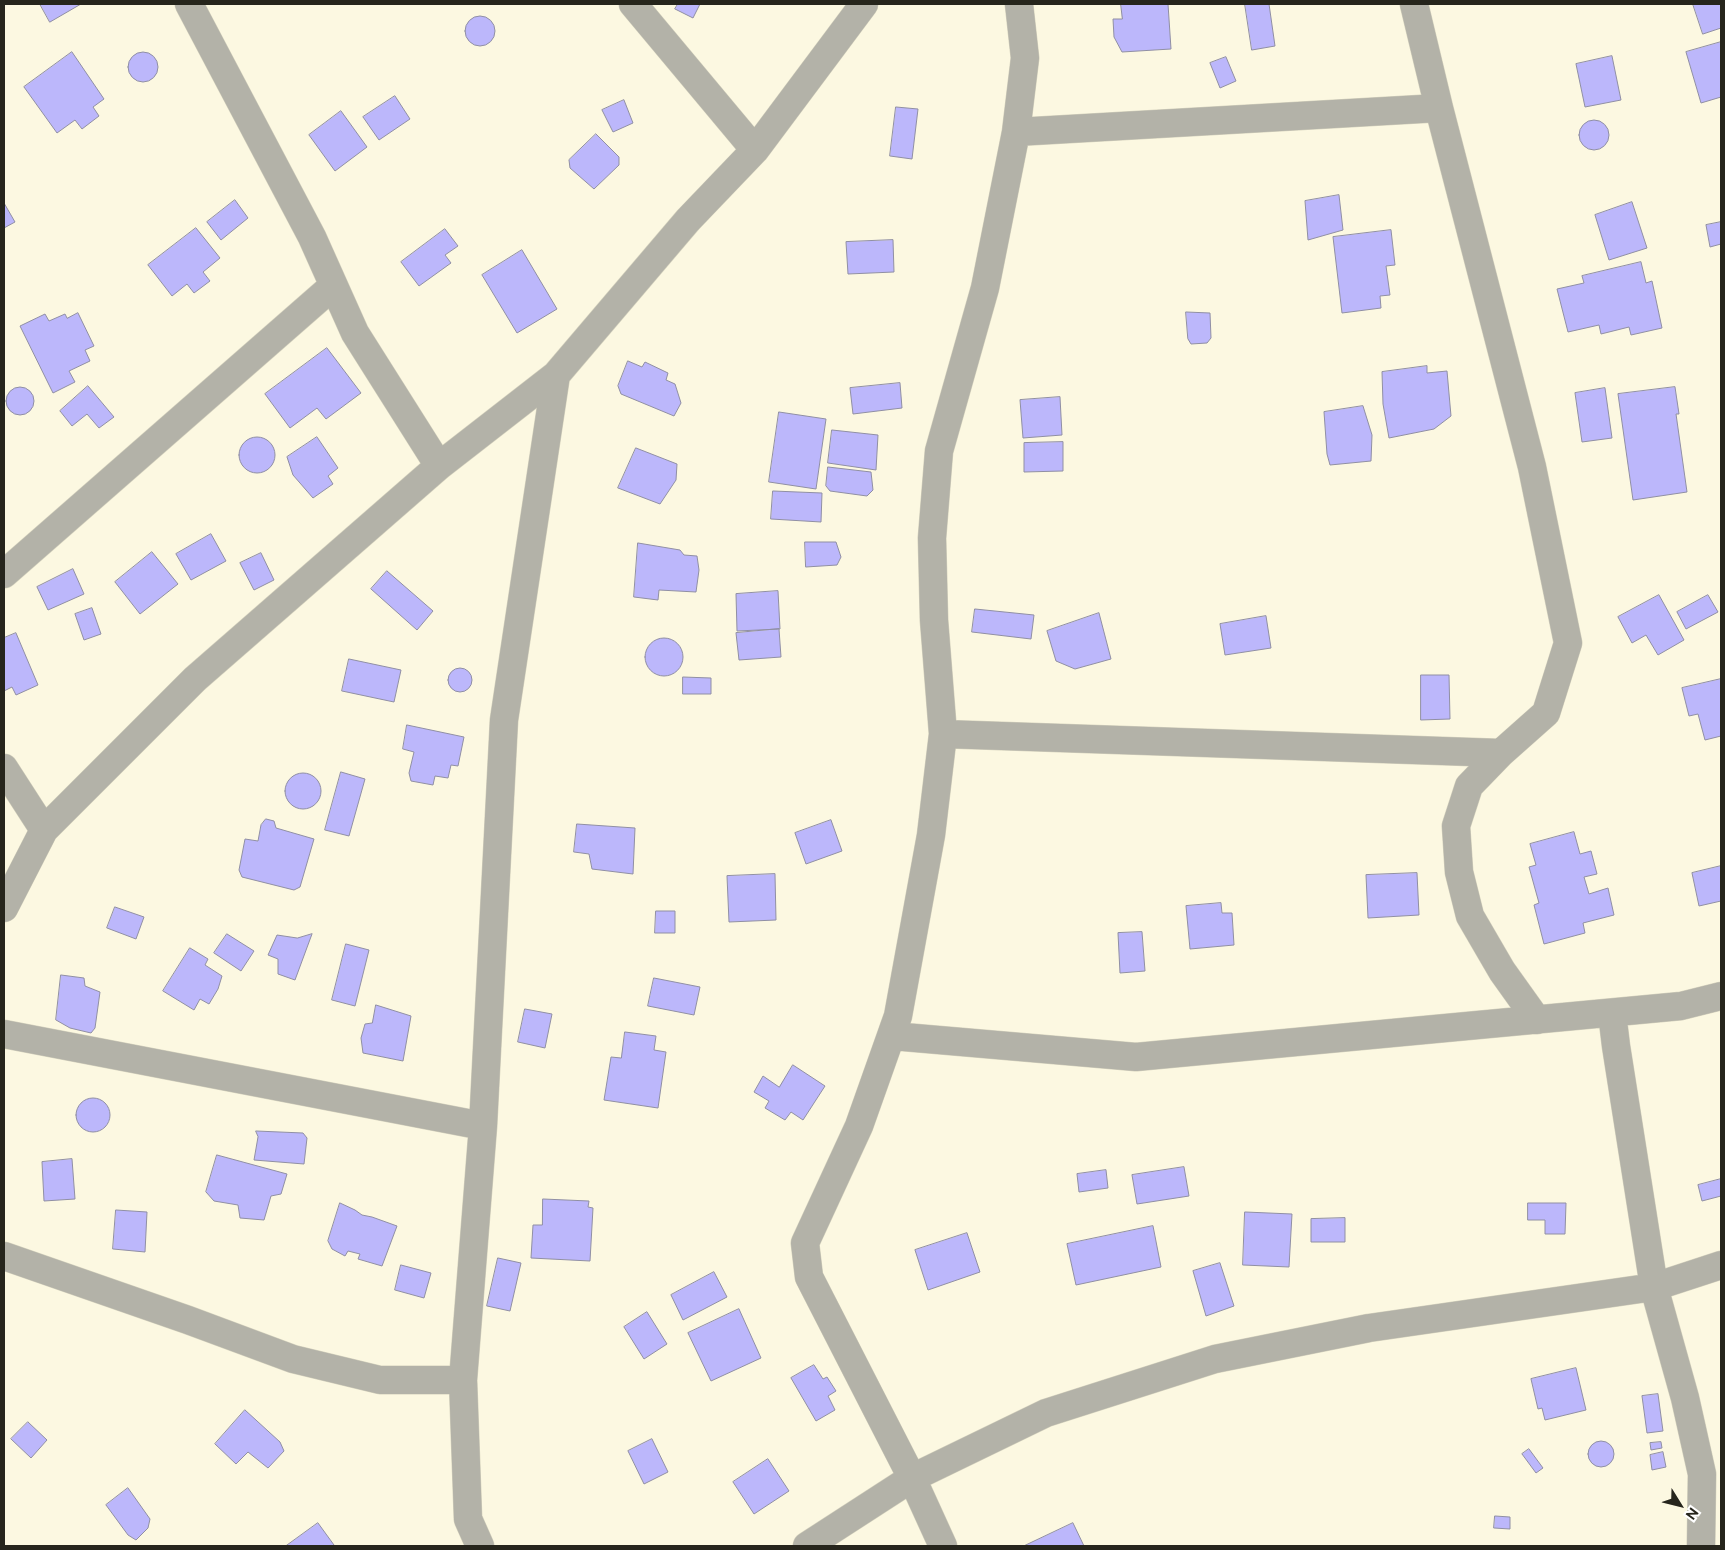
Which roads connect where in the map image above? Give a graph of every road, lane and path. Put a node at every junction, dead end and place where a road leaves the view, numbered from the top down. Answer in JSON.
{"nodes":[{"id":1,"x":189,"y":4,"type":"edge"},
{"id":2,"x":634,"y":4,"type":"edge"},
{"id":3,"x":864,"y":4,"type":"edge"},
{"id":4,"x":1020,"y":4,"type":"edge"},
{"id":5,"x":1414,"y":4,"type":"edge"},
{"id":6,"x":1439,"y":108,"type":"junction"},
{"id":7,"x":1016,"y":132,"type":"junction"},
{"id":8,"x":755,"y":150,"type":"junction"},
{"id":9,"x":333,"y":286,"type":"junction"},
{"id":10,"x":556,"y":375,"type":"junction"},
{"id":11,"x":438,"y":466,"type":"junction"},
{"id":12,"x":4,"y":574,"type":"edge"},
{"id":13,"x":943,"y":734,"type":"junction"},
{"id":14,"x":1501,"y":753,"type":"junction"},
{"id":15,"x":4,"y":768,"type":"edge"},
{"id":16,"x":44,"y":830,"type":"junction"},
{"id":17,"x":4,"y":908,"type":"edge"},
{"id":18,"x":1721,"y":996,"type":"edge"},
{"id":19,"x":1612,"y":1013,"type":"junction"},
{"id":20,"x":1537,"y":1020,"type":"junction"},
{"id":21,"x":4,"y":1034,"type":"edge"},
{"id":22,"x":892,"y":1036,"type":"junction"},
{"id":23,"x":482,"y":1126,"type":"junction"},
{"id":24,"x":4,"y":1256,"type":"edge"},
{"id":25,"x":1721,"y":1265,"type":"edge"},
{"id":26,"x":1654,"y":1287,"type":"junction"},
{"id":27,"x":462,"y":1380,"type":"junction"},
{"id":28,"x":1702,"y":1474,"type":"junction"},
{"id":29,"x":912,"y":1478,"type":"junction"},
{"id":30,"x":1721,"y":1495,"type":"edge"},
{"id":31,"x":480,"y":1546,"type":"edge"},
{"id":32,"x":807,"y":1546,"type":"edge"},
{"id":33,"x":943,"y":1546,"type":"edge"},
{"id":34,"x":1701,"y":1546,"type":"edge"}],
"edges":[{"from":1,"to":9,"type":"street"},
{"from":2,"to":8,"type":"street"},
{"from":3,"to":8,"type":"street"},
{"from":4,"to":7,"type":"street"},
{"from":5,"to":6,"type":"street"},
{"from":6,"to":7,"type":"street"},
{"from":6,"to":14,"type":"street"},
{"from":7,"to":13,"type":"street"},
{"from":8,"to":10,"type":"street"},
{"from":9,"to":11,"type":"street"},
{"from":9,"to":12,"type":"street"},
{"from":10,"to":11,"type":"street"},
{"from":10,"to":23,"type":"street"},
{"from":11,"to":16,"type":"street"},
{"from":13,"to":14,"type":"street"},
{"from":13,"to":22,"type":"street"},
{"from":14,"to":20,"type":"street"},
{"from":15,"to":16,"type":"street"},
{"from":16,"to":17,"type":"street"},
{"from":18,"to":19,"type":"street"},
{"from":19,"to":20,"type":"street"},
{"from":19,"to":26,"type":"street"},
{"from":20,"to":22,"type":"street"},
{"from":21,"to":23,"type":"street"},
{"from":22,"to":29,"type":"street"},
{"from":23,"to":27,"type":"street"},
{"from":24,"to":27,"type":"street"},
{"from":25,"to":26,"type":"street"},
{"from":26,"to":28,"type":"street"},
{"from":26,"to":29,"type":"street"},
{"from":27,"to":31,"type":"street"},
{"from":28,"to":30,"type":"street"},
{"from":28,"to":34,"type":"street"},
{"from":29,"to":32,"type":"street"},
{"from":29,"to":33,"type":"street"}]}
